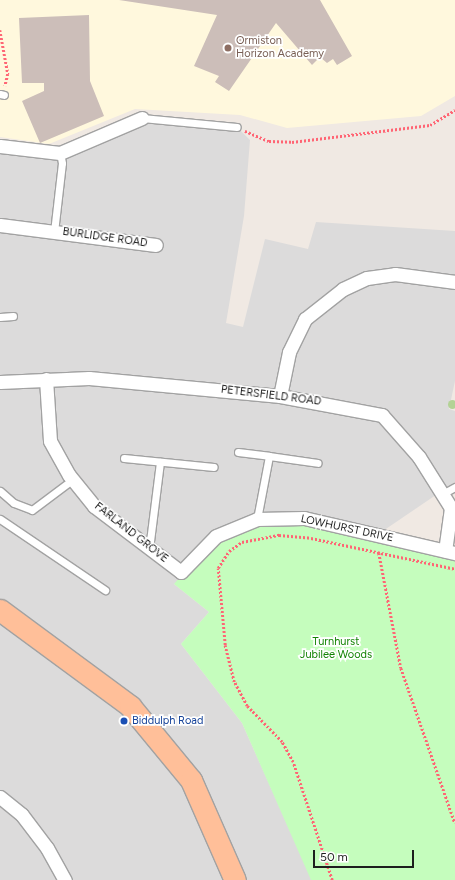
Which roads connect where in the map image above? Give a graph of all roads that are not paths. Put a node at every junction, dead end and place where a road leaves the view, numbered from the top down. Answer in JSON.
{"nodes":[{"id":1,"x":142,"y":118,"type":"joint"},
{"id":2,"x":237,"y":127,"type":"road end"},
{"id":3,"x":0,"y":146,"type":"edge"},
{"id":4,"x":60,"y":153,"type":"junction"},
{"id":5,"x":0,"y":225,"type":"edge"},
{"id":6,"x":54,"y":232,"type":"junction"},
{"id":7,"x":156,"y":245,"type":"dead end"},
{"id":8,"x":455,"y":282,"type":"edge"},
{"id":9,"x":13,"y":316,"type":"dead end"},
{"id":10,"x":0,"y":318,"type":"edge"},
{"id":11,"x":46,"y":379,"type":"junction"},
{"id":12,"x":0,"y":382,"type":"edge"},
{"id":13,"x":280,"y":396,"type":"junction"},
{"id":14,"x":238,"y":452,"type":"dead end"},
{"id":15,"x":269,"y":456,"type":"junction"},
{"id":16,"x":124,"y":458,"type":"dead end"},
{"id":17,"x":160,"y":462,"type":"junction"},
{"id":18,"x":318,"y":463,"type":"dead end"},
{"id":19,"x":214,"y":467,"type":"dead end"},
{"id":20,"x":72,"y":480,"type":"junction"},
{"id":21,"x":450,"y":490,"type":"edge"},
{"id":22,"x":0,"y":491,"type":"edge"},
{"id":23,"x":0,"y":519,"type":"edge"},
{"id":24,"x":257,"y":519,"type":"junction"},
{"id":25,"x":216,"y":536,"type":"joint"},
{"id":26,"x":149,"y":549,"type":"junction"},
{"id":27,"x":450,"y":552,"type":"edge"},
{"id":28,"x":105,"y":590,"type":"dead end"},
{"id":29,"x":0,"y":610,"type":"edge"},
{"id":30,"x":0,"y":797,"type":"edge"},
{"id":31,"x":65,"y":880,"type":"edge"},
{"id":32,"x":235,"y":880,"type":"edge"}],
"edges":[{"from":1,"to":2,"type":"lane"},
{"from":1,"to":4,"type":"street"},
{"from":3,"to":4,"type":"street"},
{"from":4,"to":6,"type":"lane","name":"BURLIDGE ROAD"},
{"from":5,"to":6,"type":"street","name":"BURLIDGE ROAD"},
{"from":6,"to":7,"type":"street","name":"BURLIDGE ROAD"},
{"from":8,"to":13,"type":"street"},
{"from":9,"to":10,"type":"lane"},
{"from":11,"to":12,"type":"street","name":"PETERSFIELD ROAD"},
{"from":11,"to":13,"type":"street","name":"PETERSFIELD ROAD"},
{"from":11,"to":20,"type":"street","name":"FARLAND GROVE"},
{"from":13,"to":21,"type":"street","name":"PETERSFIELD ROAD"},
{"from":14,"to":15,"type":"lane"},
{"from":15,"to":18,"type":"lane"},
{"from":15,"to":24,"type":"lane"},
{"from":16,"to":17,"type":"lane"},
{"from":17,"to":19,"type":"lane"},
{"from":17,"to":26,"type":"lane"},
{"from":20,"to":22,"type":"lane"},
{"from":20,"to":26,"type":"street","name":"FARLAND GROVE"},
{"from":21,"to":27,"type":"street","name":"PETERSFIELD ROAD"},
{"from":23,"to":28,"type":"lane"},
{"from":24,"to":25,"type":"street","name":"LOWHURST DRIVE"},
{"from":24,"to":27,"type":"street","name":"LOWHURST DRIVE"},
{"from":25,"to":26,"type":"street","name":"FARLAND GROVE"},
{"from":29,"to":32,"type":"main road"},
{"from":30,"to":31,"type":"street"}]}
